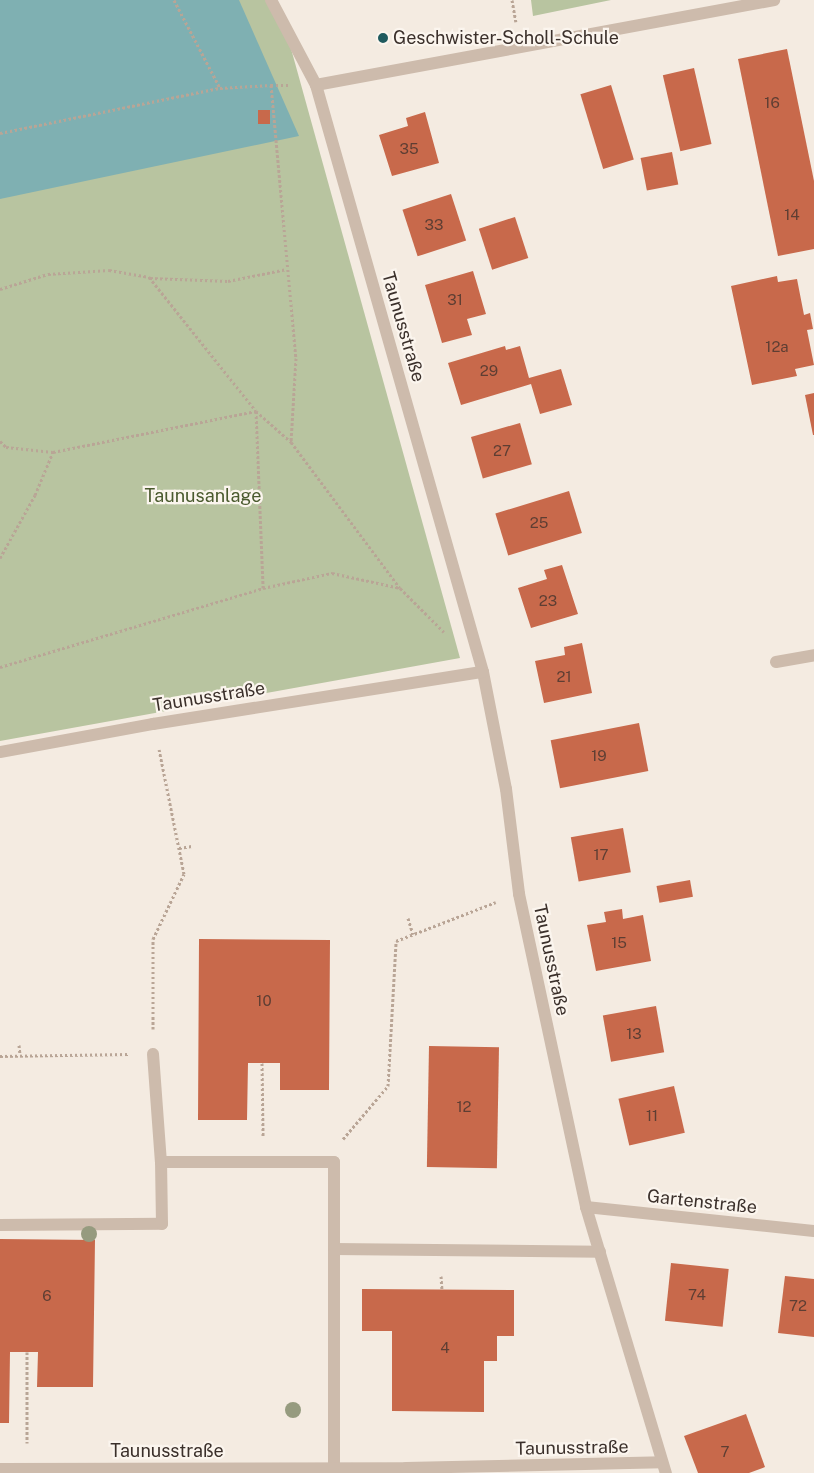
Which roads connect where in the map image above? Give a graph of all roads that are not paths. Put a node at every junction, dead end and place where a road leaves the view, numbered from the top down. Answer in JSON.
{"nodes":[{"id":1,"x":271,"y":0,"type":"edge"},
{"id":2,"x":774,"y":0,"type":"edge"},
{"id":3,"x":316,"y":85,"type":"junction"},
{"id":4,"x":814,"y":655,"type":"edge"},
{"id":5,"x":776,"y":662,"type":"dead end"},
{"id":6,"x":483,"y":672,"type":"junction"},
{"id":7,"x":0,"y":752,"type":"edge"},
{"id":8,"x":153,"y":1054,"type":"road end"},
{"id":9,"x":161,"y":1162,"type":"junction"},
{"id":10,"x":586,"y":1207,"type":"junction"},
{"id":11,"x":0,"y":1225,"type":"edge"},
{"id":12,"x":814,"y":1231,"type":"edge"},
{"id":13,"x":334,"y":1249,"type":"junction"},
{"id":14,"x":600,"y":1252,"type":"junction"},
{"id":15,"x":334,"y":1467,"type":"junction"},
{"id":16,"x":664,"y":1467,"type":"edge"},
{"id":17,"x":0,"y":1469,"type":"edge"},
{"id":18,"x":214,"y":1470,"type":"edge"},
{"id":19,"x":406,"y":1471,"type":"edge"}],
"edges":[{"from":1,"to":3,"type":"street","name":"Taunusstraße"},
{"from":2,"to":3,"type":"street"},
{"from":3,"to":6,"type":"street","name":"Taunusstraße"},
{"from":4,"to":5,"type":"street"},
{"from":6,"to":7,"type":"street","name":"Taunusstraße"},
{"from":6,"to":10,"type":"street","name":"Taunusstraße"},
{"from":8,"to":9,"type":"street"},
{"from":9,"to":11,"type":"street"},
{"from":9,"to":13,"type":"street"},
{"from":10,"to":12,"type":"street","name":"Gartenstraße"},
{"from":10,"to":14,"type":"street","name":"Taunusstraße"},
{"from":13,"to":14,"type":"street"},
{"from":13,"to":15,"type":"street"},
{"from":14,"to":16,"type":"street","name":"Taunusstraße"},
{"from":15,"to":18,"type":"street","name":"Taunusstraße"},
{"from":15,"to":19,"type":"street","name":"Taunusstraße"},
{"from":16,"to":19,"type":"street","name":"Taunusstraße"},
{"from":17,"to":18,"type":"street","name":"Taunusstraße"}]}
